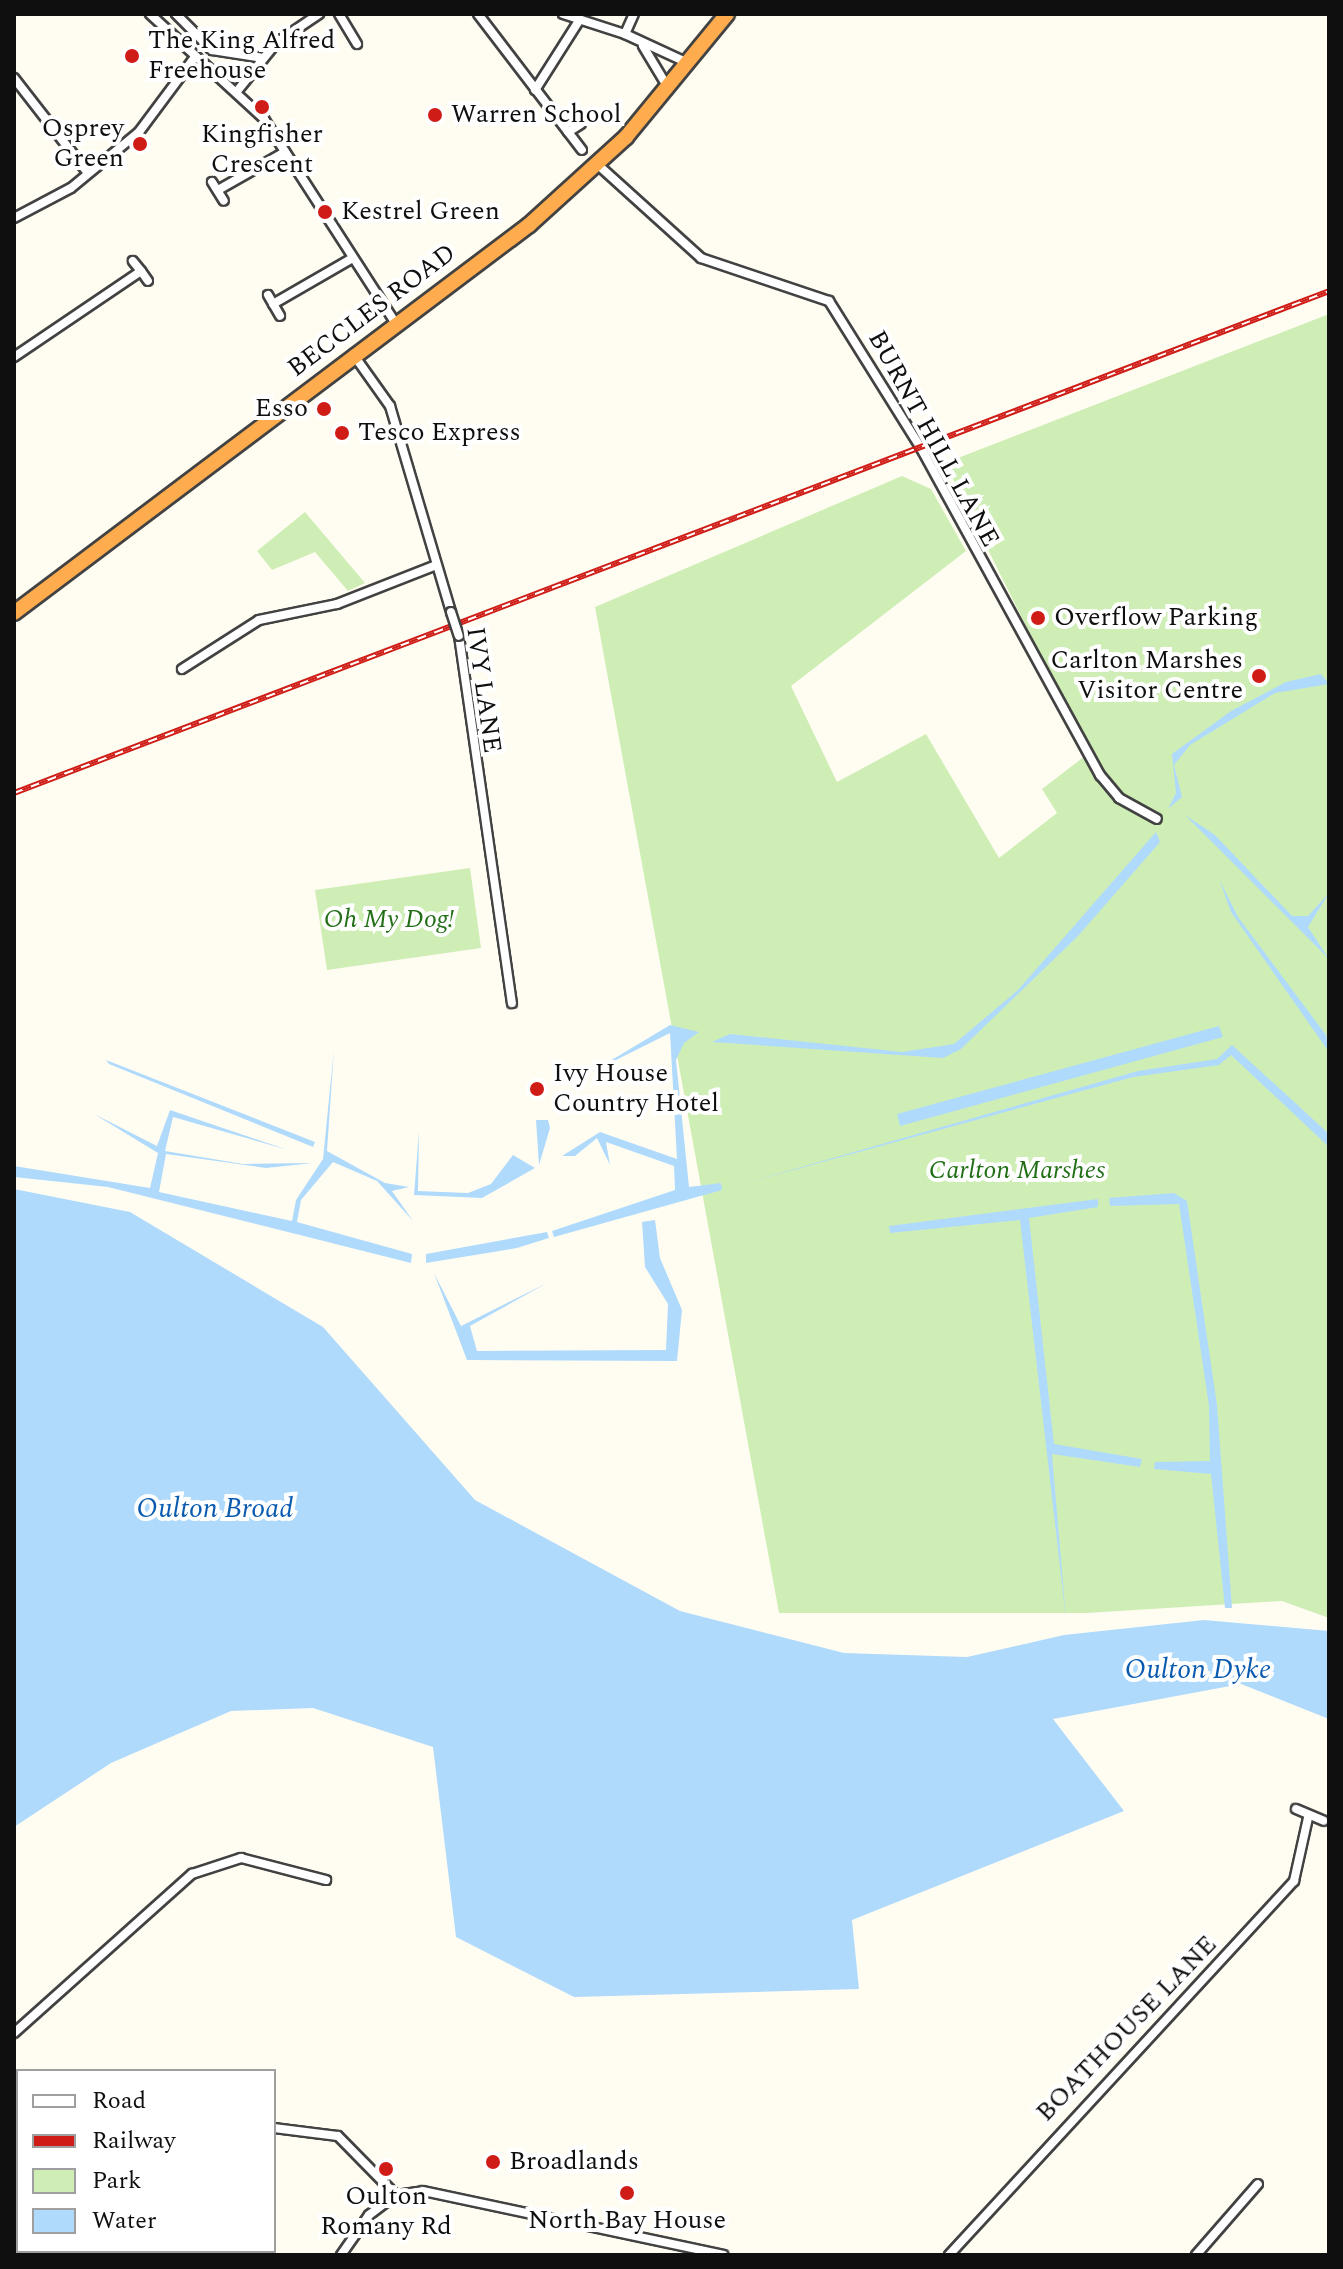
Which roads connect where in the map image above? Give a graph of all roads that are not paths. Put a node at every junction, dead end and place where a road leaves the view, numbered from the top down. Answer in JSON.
{"nodes":[{"id":1,"x":176,"y":14,"type":"edge"},
{"id":2,"x":319,"y":14,"type":"edge"},
{"id":3,"x":339,"y":14,"type":"edge"},
{"id":4,"x":478,"y":14,"type":"edge"},
{"id":5,"x":563,"y":14,"type":"edge"},
{"id":6,"x":634,"y":14,"type":"edge"},
{"id":7,"x":727,"y":14,"type":"edge"},
{"id":8,"x":152,"y":15,"type":"edge"},
{"id":9,"x":580,"y":19,"type":"junction"},
{"id":10,"x":625,"y":34,"type":"junction"},
{"id":11,"x":357,"y":44,"type":"dead end"},
{"id":12,"x":643,"y":46,"type":"junction"},
{"id":13,"x":195,"y":57,"type":"junction"},
{"id":14,"x":263,"y":58,"type":"junction"},
{"id":15,"x":689,"y":63,"type":"junction"},
{"id":16,"x":14,"y":78,"type":"edge"},
{"id":17,"x":668,"y":88,"type":"junction"},
{"id":18,"x":238,"y":90,"type":"junction"},
{"id":19,"x":535,"y":90,"type":"junction"},
{"id":20,"x":581,"y":124,"type":"dead end"},
{"id":21,"x":568,"y":132,"type":"junction"},
{"id":22,"x":582,"y":150,"type":"dead end"},
{"id":23,"x":285,"y":152,"type":"junction"},
{"id":24,"x":597,"y":164,"type":"junction"},
{"id":25,"x":88,"y":173,"type":"junction"},
{"id":26,"x":212,"y":182,"type":"dead end"},
{"id":27,"x":218,"y":190,"type":"junction"},
{"id":28,"x":224,"y":201,"type":"dead end"},
{"id":29,"x":14,"y":218,"type":"edge"},
{"id":30,"x":351,"y":259,"type":"junction"},
{"id":31,"x":133,"y":261,"type":"dead end"},
{"id":32,"x":141,"y":271,"type":"junction"},
{"id":33,"x":148,"y":281,"type":"dead end"},
{"id":34,"x":268,"y":295,"type":"dead end"},
{"id":35,"x":273,"y":304,"type":"junction"},
{"id":36,"x":280,"y":316,"type":"dead end"},
{"id":37,"x":395,"y":322,"type":"junction"},
{"id":38,"x":353,"y":354,"type":"junction"},
{"id":39,"x":14,"y":357,"type":"edge"},
{"id":40,"x":434,"y":566,"type":"junction"},
{"id":41,"x":14,"y":613,"type":"edge"},
{"id":42,"x":182,"y":669,"type":"dead end"},
{"id":43,"x":1157,"y":819,"type":"dead end"},
{"id":44,"x":512,"y":1003,"type":"dead end"},
{"id":45,"x":1296,"y":1809,"type":"dead end"},
{"id":46,"x":1308,"y":1818,"type":"junction"},
{"id":47,"x":1324,"y":1821,"type":"dead end"},
{"id":48,"x":326,"y":1880,"type":"dead end"},
{"id":49,"x":14,"y":2033,"type":"edge"},
{"id":50,"x":276,"y":2128,"type":"edge"},
{"id":51,"x":1258,"y":2184,"type":"dead end"},
{"id":52,"x":396,"y":2195,"type":"junction"},
{"id":53,"x":341,"y":2255,"type":"edge"},
{"id":54,"x":723,"y":2255,"type":"edge"},
{"id":55,"x":949,"y":2255,"type":"edge"},
{"id":56,"x":1196,"y":2255,"type":"edge"}],
"edges":[{"from":1,"to":14,"type":"street"},
{"from":2,"to":14,"type":"street"},
{"from":3,"to":11,"type":"street"},
{"from":4,"to":19,"type":"street"},
{"from":5,"to":9,"type":"street"},
{"from":6,"to":10,"type":"street"},
{"from":7,"to":15,"type":"highway","name":"BECCLES ROAD"},
{"from":8,"to":13,"type":"street"},
{"from":9,"to":10,"type":"street"},
{"from":9,"to":19,"type":"street"},
{"from":10,"to":12,"type":"street"},
{"from":12,"to":15,"type":"street"},
{"from":12,"to":17,"type":"street"},
{"from":13,"to":18,"type":"street"},
{"from":13,"to":25,"type":"street"},
{"from":14,"to":18,"type":"street"},
{"from":15,"to":17,"type":"highway","name":"BECCLES ROAD"},
{"from":16,"to":25,"type":"street"},
{"from":17,"to":24,"type":"highway","name":"BECCLES ROAD"},
{"from":18,"to":23,"type":"street"},
{"from":19,"to":21,"type":"street"},
{"from":20,"to":21,"type":"street"},
{"from":21,"to":22,"type":"street"},
{"from":23,"to":27,"type":"street"},
{"from":23,"to":30,"type":"street"},
{"from":24,"to":37,"type":"highway","name":"BECCLES ROAD"},
{"from":24,"to":43,"type":"street","name":"BURNT HILL LANE"},
{"from":25,"to":29,"type":"street"},
{"from":26,"to":27,"type":"street"},
{"from":27,"to":28,"type":"street"},
{"from":30,"to":35,"type":"street"},
{"from":30,"to":37,"type":"street"},
{"from":31,"to":32,"type":"street"},
{"from":32,"to":33,"type":"street"},
{"from":32,"to":39,"type":"street"},
{"from":34,"to":35,"type":"street"},
{"from":35,"to":36,"type":"street"},
{"from":37,"to":38,"type":"highway","name":"BECCLES ROAD"},
{"from":38,"to":40,"type":"street","name":"IVY LANE"},
{"from":38,"to":41,"type":"highway","name":"BECCLES ROAD"},
{"from":40,"to":42,"type":"street"},
{"from":40,"to":44,"type":"street","name":"IVY LANE","bridge":true},
{"from":45,"to":46,"type":"street"},
{"from":46,"to":47,"type":"street"},
{"from":46,"to":55,"type":"street","name":"BOATHOUSE LANE"},
{"from":48,"to":49,"type":"street"},
{"from":50,"to":52,"type":"street"},
{"from":51,"to":56,"type":"street"},
{"from":52,"to":53,"type":"street"},
{"from":52,"to":54,"type":"street"}]}
